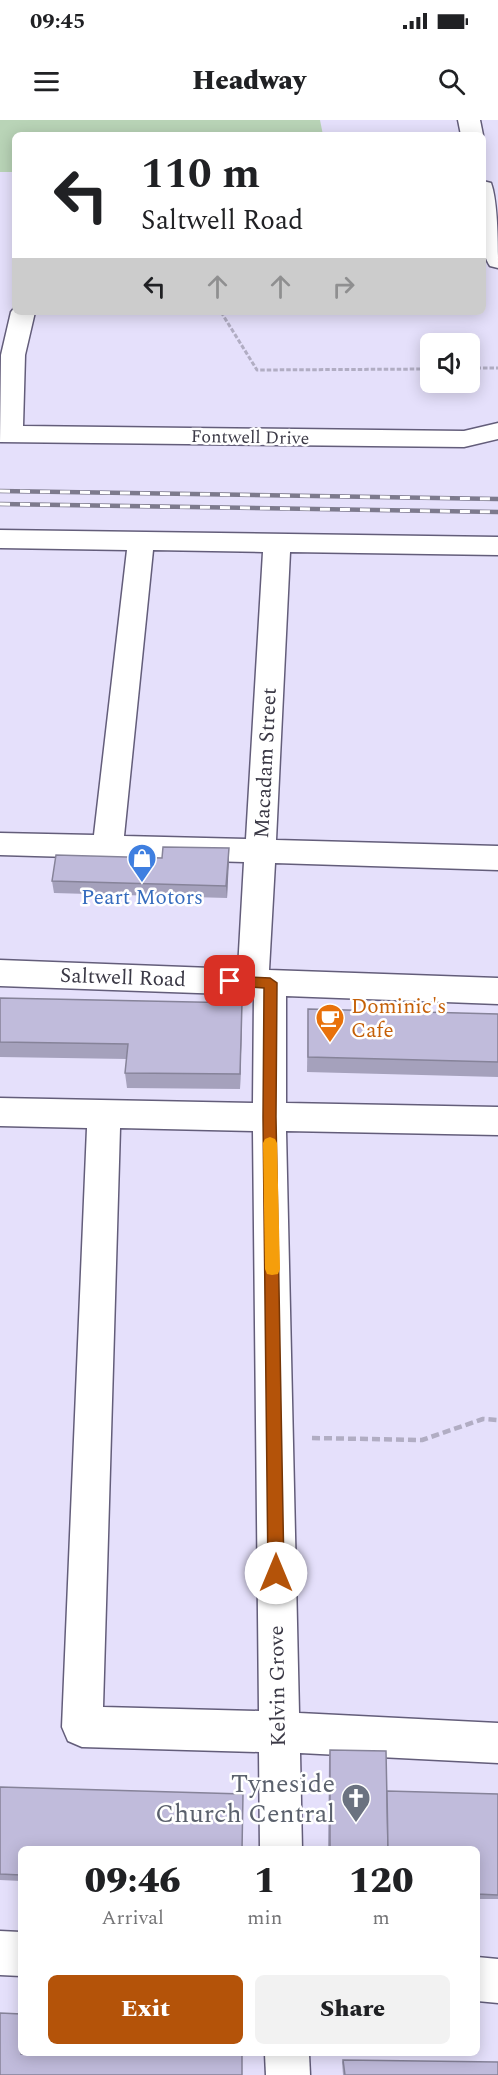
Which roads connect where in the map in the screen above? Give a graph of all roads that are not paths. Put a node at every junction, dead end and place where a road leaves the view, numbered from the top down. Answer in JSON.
{"nodes":[{"id":1,"x":486,"y":203,"type":"edge"},
{"id":2,"x":498,"y":261,"type":"edge"},
{"id":3,"x":22,"y":315,"type":"edge"},
{"id":4,"x":498,"y":431,"type":"edge"},
{"id":5,"x":5,"y":434,"type":"edge"},
{"id":6,"x":141,"y":541,"type":"junction"},
{"id":7,"x":1,"y":542,"type":"edge"},
{"id":8,"x":277,"y":543,"type":"junction"},
{"id":9,"x":498,"y":546,"type":"edge"},
{"id":10,"x":0,"y":844,"type":"edge"},
{"id":11,"x":108,"y":847,"type":"junction"},
{"id":12,"x":260,"y":851,"type":"junction"},
{"id":13,"x":498,"y":858,"type":"edge"},
{"id":14,"x":0,"y":973,"type":"edge"},
{"id":15,"x":262,"y":983,"type":"junction"},
{"id":16,"x":498,"y":991,"type":"edge"},
{"id":17,"x":0,"y":1112,"type":"edge"},
{"id":18,"x":104,"y":1114,"type":"junction"},
{"id":19,"x":270,"y":1117,"type":"junction"},
{"id":20,"x":498,"y":1121,"type":"edge"},
{"id":21,"x":277,"y":1732,"type":"junction"},
{"id":22,"x":498,"y":1743,"type":"edge"},
{"id":23,"x":281,"y":1846,"type":"edge"},
{"id":24,"x":0,"y":1953,"type":"edge"},
{"id":25,"x":18,"y":1954,"type":"edge"},
{"id":26,"x":480,"y":1979,"type":"edge"},
{"id":27,"x":498,"y":1981,"type":"edge"},
{"id":28,"x":287,"y":2056,"type":"edge"},
{"id":29,"x":288,"y":2075,"type":"edge"}],
"edges":[{"from":1,"to":2,"type":"street"},
{"from":3,"to":5,"type":"street"},
{"from":4,"to":5,"type":"street","name":"Fontwell Drive"},
{"from":6,"to":7,"type":"street"},
{"from":6,"to":8,"type":"street"},
{"from":6,"to":11,"type":"street"},
{"from":8,"to":9,"type":"street"},
{"from":8,"to":12,"type":"street","name":"Macadam Street"},
{"from":10,"to":11,"type":"street"},
{"from":11,"to":12,"type":"street"},
{"from":12,"to":13,"type":"street"},
{"from":12,"to":15,"type":"street","name":"Macadam Street"},
{"from":14,"to":15,"type":"street","name":"Saltwell Road"},
{"from":15,"to":16,"type":"street","name":"Saltwell Road"},
{"from":15,"to":19,"type":"street","name":"Kelvin Grove"},
{"from":17,"to":18,"type":"street"},
{"from":18,"to":19,"type":"street"},
{"from":18,"to":21,"type":"street"},
{"from":19,"to":20,"type":"street"},
{"from":19,"to":21,"type":"street","name":"Kelvin Grove"},
{"from":21,"to":22,"type":"street"},
{"from":21,"to":23,"type":"street","name":"Kelvin Grove"},
{"from":24,"to":25,"type":"street"},
{"from":26,"to":27,"type":"street"},
{"from":28,"to":29,"type":"street"}]}
